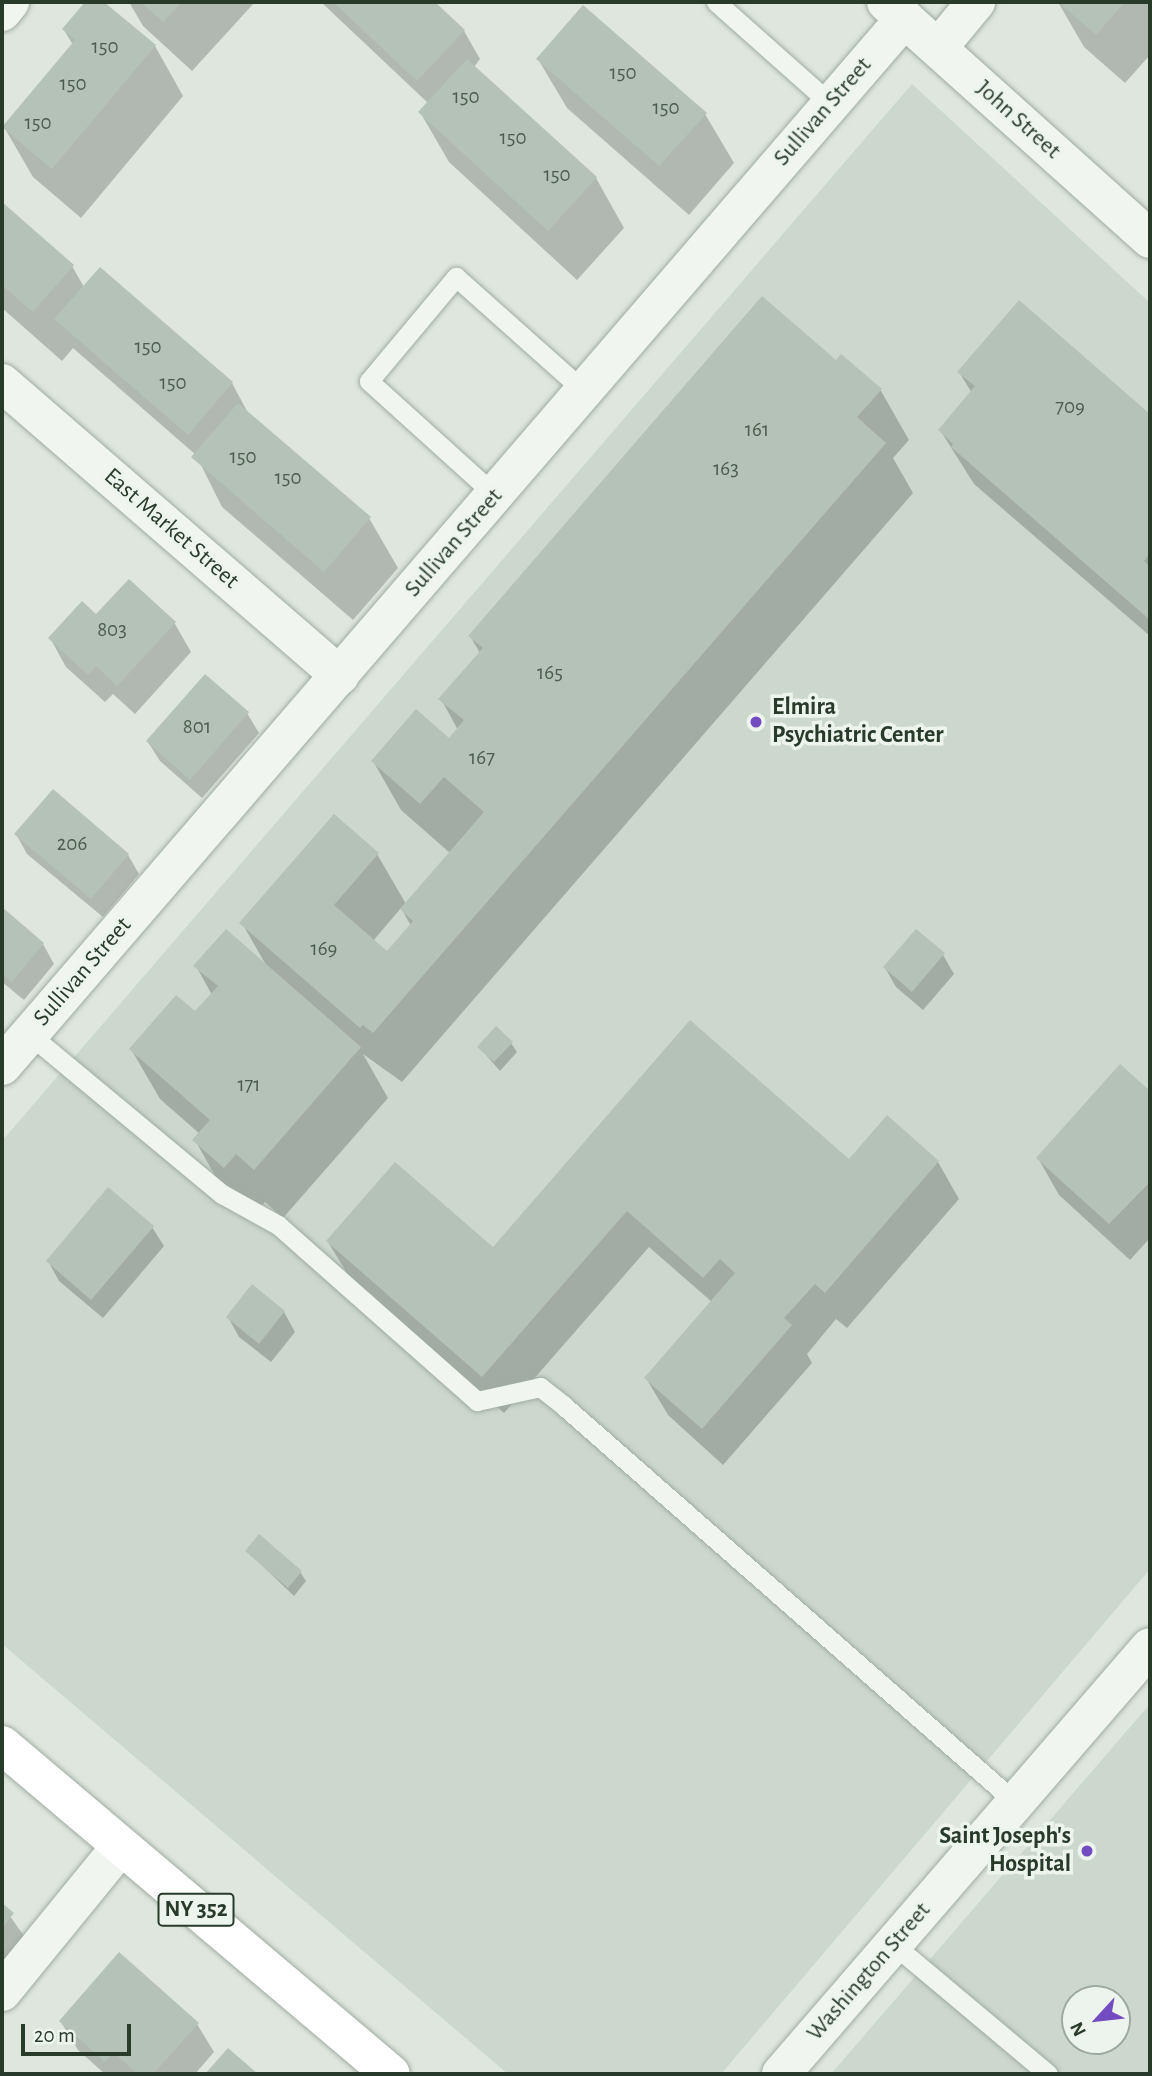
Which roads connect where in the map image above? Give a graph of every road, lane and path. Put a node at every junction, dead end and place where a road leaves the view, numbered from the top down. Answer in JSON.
{"nodes":[{"id":1,"x":10,"y":2,"type":"edge"},
{"id":2,"x":716,"y":2,"type":"edge"},
{"id":3,"x":976,"y":2,"type":"edge"},
{"id":4,"x":895,"y":10,"type":"edge"},
{"id":5,"x":2,"y":12,"type":"edge"},
{"id":6,"x":937,"y":48,"type":"junction"},
{"id":7,"x":831,"y":104,"type":"junction"},
{"id":8,"x":1150,"y":239,"type":"edge"},
{"id":9,"x":2,"y":383,"type":"edge"},
{"id":10,"x":584,"y":391,"type":"junction"},
{"id":11,"x":495,"y":495,"type":"junction"},
{"id":12,"x":340,"y":676,"type":"junction"},
{"id":13,"x":29,"y":1034,"type":"junction"},
{"id":14,"x":2,"y":1066,"type":"edge"},
{"id":15,"x":1150,"y":1647,"type":"edge"},
{"id":16,"x":2,"y":1745,"type":"edge"},
{"id":17,"x":1015,"y":1802,"type":"junction"},
{"id":18,"x":121,"y":1846,"type":"junction"},
{"id":19,"x":893,"y":1944,"type":"junction"},
{"id":20,"x":2,"y":1992,"type":"edge"},
{"id":21,"x":388,"y":2073,"type":"edge"},
{"id":22,"x":781,"y":2074,"type":"edge"},
{"id":23,"x":1048,"y":2074,"type":"edge"}],
"edges":[{"from":1,"to":5,"type":"street"},
{"from":2,"to":7,"type":"lane"},
{"from":3,"to":6,"type":"street"},
{"from":4,"to":6,"type":"street","name":"John Street"},
{"from":4,"to":7,"type":"street","name":"Sullivan Street"},
{"from":6,"to":8,"type":"street","name":"John Street"},
{"from":7,"to":10,"type":"street","name":"Sullivan Street"},
{"from":9,"to":12,"type":"street","name":"East Market Street"},
{"from":10,"to":11,"type":"street","name":"Sullivan Street"},
{"from":10,"to":11,"type":"lane"},
{"from":11,"to":12,"type":"street","name":"Sullivan Street"},
{"from":12,"to":13,"type":"street","name":"Sullivan Street"},
{"from":13,"to":14,"type":"street","name":"Sullivan Street"},
{"from":13,"to":17,"type":"lane"},
{"from":15,"to":17,"type":"street","name":"Washington Street"},
{"from":16,"to":18,"type":"main road","number":"NY 352"},
{"from":17,"to":19,"type":"street","name":"Washington Street"},
{"from":18,"to":20,"type":"street"},
{"from":18,"to":21,"type":"main road","number":"NY 352"},
{"from":19,"to":22,"type":"street","name":"Washington Street"},
{"from":19,"to":23,"type":"lane"}]}
